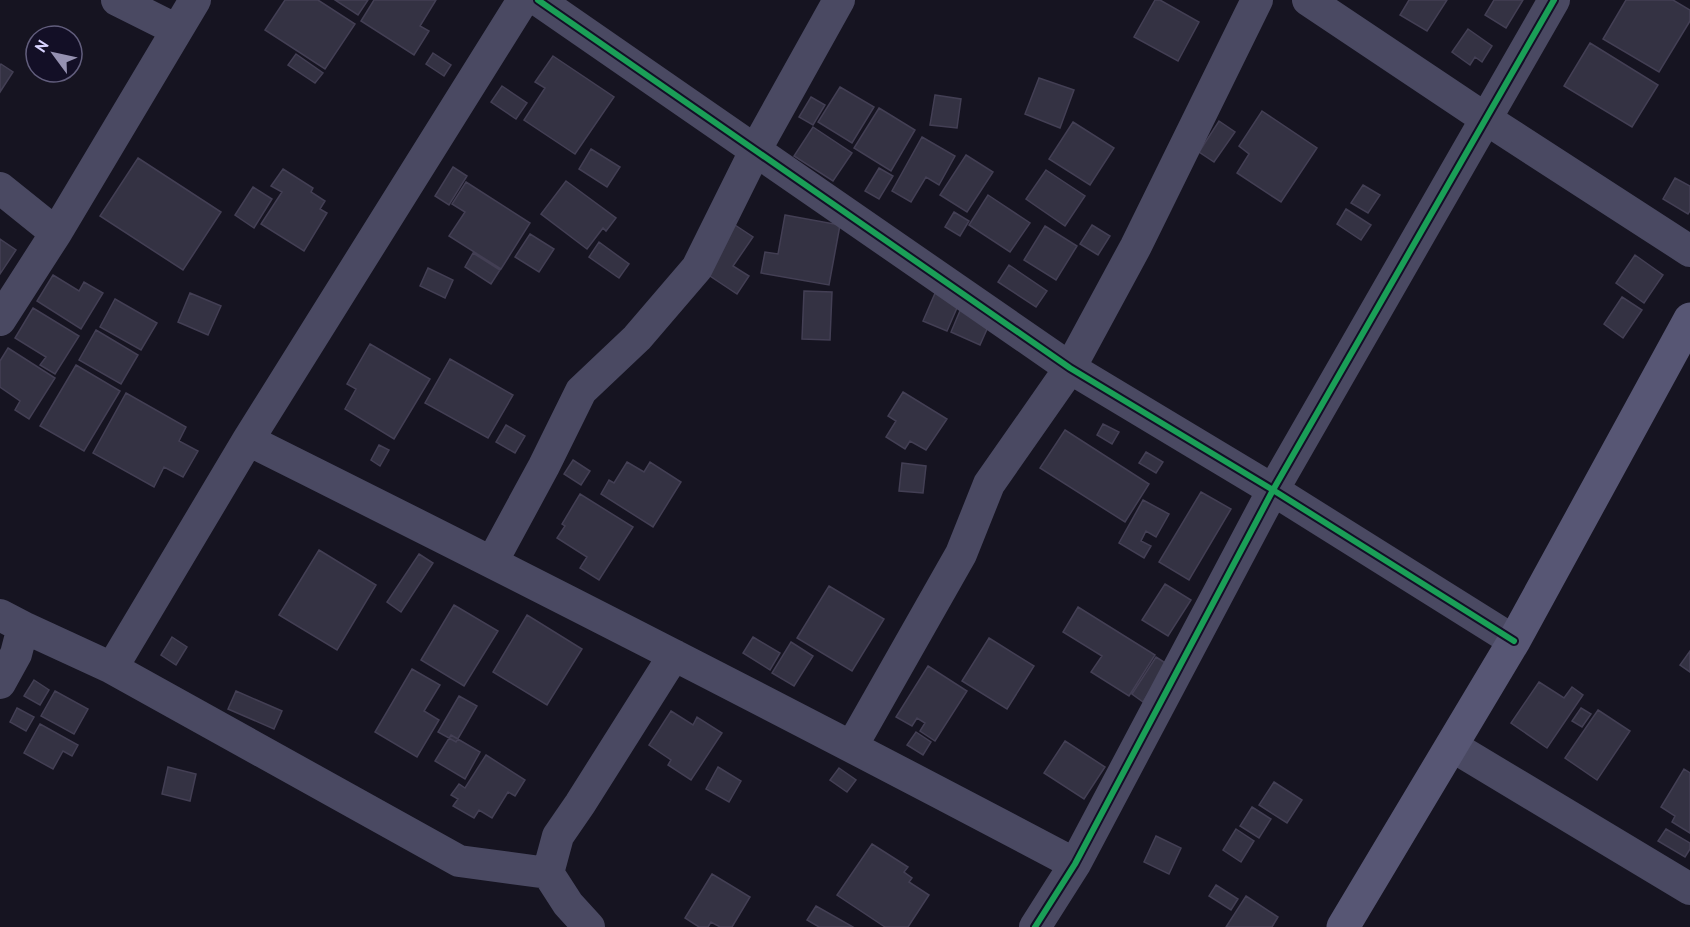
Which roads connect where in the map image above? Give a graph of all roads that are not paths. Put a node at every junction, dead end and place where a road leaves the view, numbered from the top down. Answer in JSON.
{"nodes":[{"id":1,"x":117,"y":0,"type":"edge"},
{"id":2,"x":195,"y":0,"type":"edge"},
{"id":3,"x":523,"y":0,"type":"edge"},
{"id":4,"x":538,"y":0,"type":"edge"},
{"id":5,"x":839,"y":0,"type":"edge"},
{"id":6,"x":1257,"y":0,"type":"edge"},
{"id":7,"x":1308,"y":0,"type":"edge"},
{"id":8,"x":1554,"y":0,"type":"edge"},
{"id":9,"x":177,"y":30,"type":"junction"},
{"id":10,"x":1486,"y":119,"type":"junction"},
{"id":11,"x":756,"y":149,"type":"junction"},
{"id":12,"x":0,"y":188,"type":"edge"},
{"id":13,"x":56,"y":233,"type":"junction"},
{"id":14,"x":1690,"y":251,"type":"edge"},
{"id":15,"x":1690,"y":319,"type":"edge"},
{"id":16,"x":0,"y":320,"type":"edge"},
{"id":17,"x":1070,"y":368,"type":"junction"},
{"id":18,"x":248,"y":440,"type":"junction"},
{"id":19,"x":1274,"y":490,"type":"junction"},
{"id":20,"x":492,"y":561,"type":"junction"},
{"id":21,"x":12,"y":621,"type":"edge"},
{"id":22,"x":1515,"y":641,"type":"junction"},
{"id":23,"x":674,"y":655,"type":"junction"},
{"id":24,"x":110,"y":667,"type":"junction"},
{"id":25,"x":0,"y":683,"type":"edge"},
{"id":26,"x":852,"y":746,"type":"junction"},
{"id":27,"x":1452,"y":746,"type":"junction"},
{"id":28,"x":1075,"y":864,"type":"junction"},
{"id":29,"x":548,"y":873,"type":"junction"},
{"id":30,"x":1690,"y":889,"type":"edge"},
{"id":31,"x":589,"y":927,"type":"edge"},
{"id":32,"x":1035,"y":927,"type":"edge"},
{"id":33,"x":1343,"y":927,"type":"edge"}],
"edges":[{"from":1,"to":9,"type":"street"},
{"from":2,"to":9,"type":"street"},
{"from":3,"to":18,"type":"street"},
{"from":4,"to":11,"type":"street"},
{"from":5,"to":11,"type":"street"},
{"from":6,"to":17,"type":"street"},
{"from":7,"to":10,"type":"street"},
{"from":8,"to":10,"type":"street"},
{"from":9,"to":13,"type":"street"},
{"from":10,"to":14,"type":"street"},
{"from":10,"to":19,"type":"street"},
{"from":11,"to":17,"type":"street"},
{"from":11,"to":20,"type":"street"},
{"from":12,"to":13,"type":"street"},
{"from":13,"to":16,"type":"street"},
{"from":15,"to":22,"type":"main road"},
{"from":17,"to":19,"type":"street"},
{"from":17,"to":26,"type":"street"},
{"from":18,"to":20,"type":"street"},
{"from":18,"to":24,"type":"street"},
{"from":19,"to":22,"type":"street"},
{"from":19,"to":28,"type":"street"},
{"from":20,"to":23,"type":"street"},
{"from":21,"to":24,"type":"street"},
{"from":21,"to":25,"type":"street"},
{"from":22,"to":27,"type":"main road"},
{"from":23,"to":26,"type":"street"},
{"from":23,"to":29,"type":"street"},
{"from":24,"to":29,"type":"street"},
{"from":26,"to":28,"type":"street"},
{"from":27,"to":30,"type":"street"},
{"from":27,"to":33,"type":"main road"},
{"from":28,"to":32,"type":"street"},
{"from":29,"to":31,"type":"street"}]}
